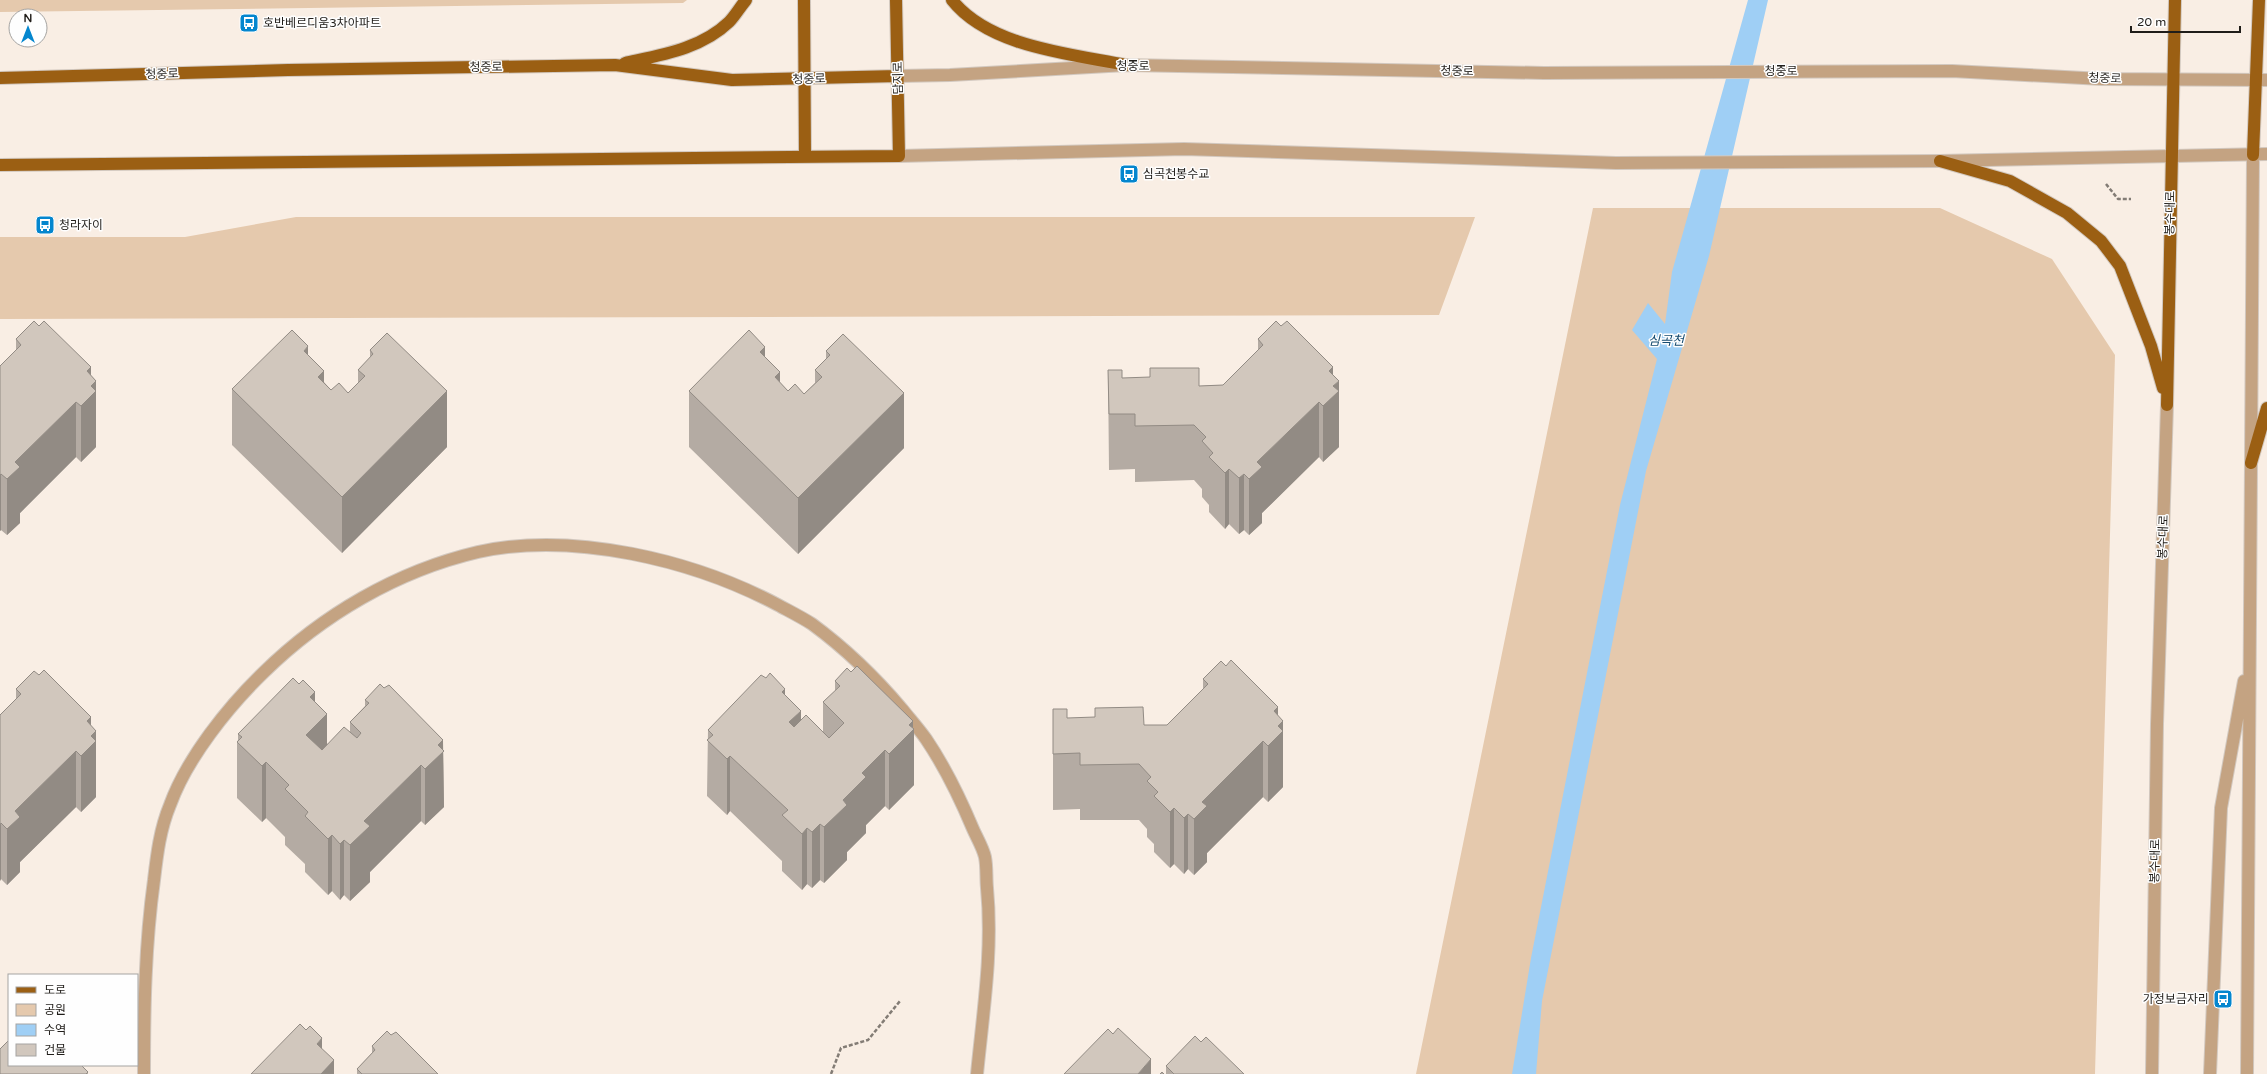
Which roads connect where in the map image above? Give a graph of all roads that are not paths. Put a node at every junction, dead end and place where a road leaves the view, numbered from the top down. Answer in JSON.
{"nodes":[{"id":1,"x":746,"y":0,"type":"edge"},
{"id":2,"x":804,"y":0,"type":"edge"},
{"id":3,"x":896,"y":0,"type":"edge"},
{"id":4,"x":952,"y":0,"type":"edge"},
{"id":5,"x":2175,"y":0,"type":"edge"},
{"id":6,"x":2259,"y":0,"type":"edge"},
{"id":7,"x":615,"y":65,"type":"junction"},
{"id":8,"x":1126,"y":65,"type":"junction"},
{"id":9,"x":898,"y":76,"type":"junction"},
{"id":10,"x":0,"y":78,"type":"edge"},
{"id":11,"x":41,"y":78,"type":"junction"},
{"id":12,"x":803,"y":79,"type":"junction"},
{"id":13,"x":2173,"y":80,"type":"junction"},
{"id":14,"x":2262,"y":80,"type":"edge"},
{"id":15,"x":0,"y":83,"type":"edge"},
{"id":16,"x":2267,"y":154,"type":"edge"},
{"id":17,"x":2253,"y":155,"type":"junction"},
{"id":18,"x":805,"y":156,"type":"junction"},
{"id":19,"x":899,"y":156,"type":"junction"},
{"id":20,"x":2170,"y":156,"type":"junction"},
{"id":21,"x":1940,"y":161,"type":"junction"},
{"id":22,"x":0,"y":165,"type":"edge"},
{"id":23,"x":2167,"y":405,"type":"junction"},
{"id":24,"x":2267,"y":408,"type":"edge"},
{"id":25,"x":2251,"y":463,"type":"junction"},
{"id":26,"x":2249,"y":649,"type":"junction"},
{"id":27,"x":144,"y":1074,"type":"edge"},
{"id":28,"x":977,"y":1074,"type":"edge"},
{"id":29,"x":2152,"y":1074,"type":"edge"},
{"id":30,"x":2210,"y":1074,"type":"edge"},
{"id":31,"x":2246,"y":1074,"type":"edge"}],
"edges":[{"from":1,"to":7,"type":"main road"},
{"from":2,"to":12,"type":"main road"},
{"from":3,"to":9,"type":"main road","name":"담지로"},
{"from":4,"to":8,"type":"main road"},
{"from":5,"to":13,"type":"main road","name":"봉수대로"},
{"from":6,"to":14,"type":"main road"},
{"from":7,"to":11,"type":"main road","name":"청중로"},
{"from":7,"to":12,"type":"main road","name":"청중로"},
{"from":8,"to":9,"type":"street","name":"청중로"},
{"from":8,"to":13,"type":"street","name":"청중로"},
{"from":9,"to":12,"type":"main road","name":"청중로"},
{"from":9,"to":19,"type":"main road","name":"담지로"},
{"from":10,"to":11,"type":"main road","name":"청중로"},
{"from":11,"to":15,"type":"street"},
{"from":12,"to":18,"type":"main road"},
{"from":13,"to":14,"type":"street","name":"청중로"},
{"from":13,"to":20,"type":"main road","name":"봉수대로"},
{"from":14,"to":17,"type":"main road"},
{"from":16,"to":17,"type":"street"},
{"from":17,"to":20,"type":"street"},
{"from":17,"to":25,"type":"street"},
{"from":18,"to":19,"type":"main road"},
{"from":18,"to":22,"type":"main road"},
{"from":19,"to":21,"type":"street"},
{"from":20,"to":21,"type":"street"},
{"from":20,"to":23,"type":"main road","name":"봉수대로"},
{"from":21,"to":23,"type":"main road"},
{"from":23,"to":29,"type":"street","name":"봉수대로"},
{"from":24,"to":25,"type":"main road"},
{"from":25,"to":26,"type":"street"},
{"from":26,"to":30,"type":"street"},
{"from":26,"to":31,"type":"street"},
{"from":27,"to":28,"type":"street"}]}
